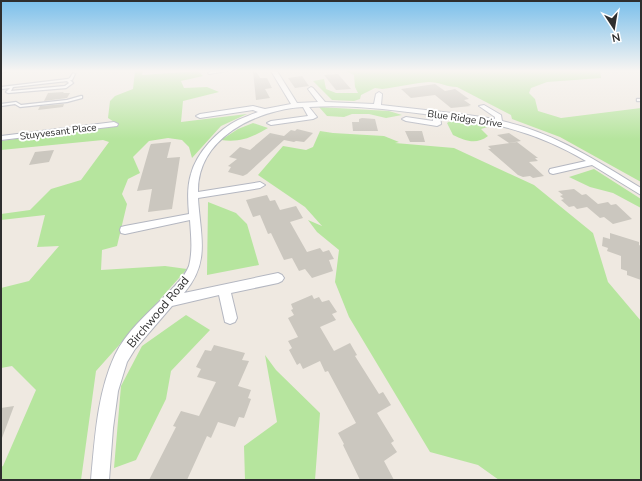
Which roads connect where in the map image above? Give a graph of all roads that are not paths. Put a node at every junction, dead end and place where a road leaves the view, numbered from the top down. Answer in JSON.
{"nodes":[{"id":1,"x":291,"y":93,"type":"edge"},
{"id":2,"x":314,"y":93,"type":"edge"},
{"id":3,"x":81,"y":97,"type":"dead end"},
{"id":4,"x":322,"y":103,"type":"junction"},
{"id":5,"x":1,"y":105,"type":"edge"},
{"id":6,"x":300,"y":105,"type":"junction"},
{"id":7,"x":482,"y":106,"type":"dead end"},
{"id":8,"x":266,"y":112,"type":"junction"},
{"id":9,"x":436,"y":113,"type":"junction"},
{"id":10,"x":200,"y":116,"type":"dead end"},
{"id":11,"x":406,"y":119,"type":"dead end"},
{"id":12,"x":498,"y":121,"type":"junction"},
{"id":13,"x":271,"y":123,"type":"dead end"},
{"id":14,"x":114,"y":124,"type":"dead end"},
{"id":15,"x":1,"y":138,"type":"edge"},
{"id":16,"x":593,"y":162,"type":"junction"},
{"id":17,"x":553,"y":171,"type":"dead end"},
{"id":18,"x":260,"y":185,"type":"dead end"},
{"id":19,"x":641,"y":192,"type":"edge"},
{"id":20,"x":193,"y":196,"type":"junction"},
{"id":21,"x":194,"y":216,"type":"junction"},
{"id":22,"x":125,"y":230,"type":"dead end"},
{"id":23,"x":278,"y":278,"type":"dead end"},
{"id":24,"x":224,"y":290,"type":"junction"},
{"id":25,"x":169,"y":301,"type":"junction"},
{"id":26,"x":230,"y":318,"type":"dead end"},
{"id":27,"x":100,"y":480,"type":"edge"}],
"edges":[{"from":1,"to":6,"type":"street"},
{"from":2,"to":4,"type":"street"},
{"from":3,"to":5,"type":"lane"},
{"from":4,"to":6,"type":"street","name":"Blue Ridge Drive"},
{"from":4,"to":9,"type":"street","name":"Blue Ridge Drive"},
{"from":6,"to":8,"type":"street","name":"Birchwood Road"},
{"from":6,"to":13,"type":"street"},
{"from":7,"to":12,"type":"street"},
{"from":8,"to":10,"type":"street"},
{"from":8,"to":20,"type":"street","name":"Birchwood Road"},
{"from":9,"to":11,"type":"street"},
{"from":9,"to":12,"type":"street","name":"Blue Ridge Drive"},
{"from":12,"to":16,"type":"street","name":"Blue Ridge Drive"},
{"from":14,"to":15,"type":"street","name":"Stuyvesant Place"},
{"from":16,"to":17,"type":"street"},
{"from":16,"to":19,"type":"street","name":"Blue Ridge Drive"},
{"from":18,"to":20,"type":"street"},
{"from":20,"to":21,"type":"street","name":"Birchwood Road"},
{"from":21,"to":22,"type":"street"},
{"from":21,"to":25,"type":"street","name":"Birchwood Road"},
{"from":23,"to":24,"type":"street"},
{"from":24,"to":25,"type":"street"},
{"from":24,"to":26,"type":"street"},
{"from":25,"to":27,"type":"street","name":"Birchwood Road"}]}
